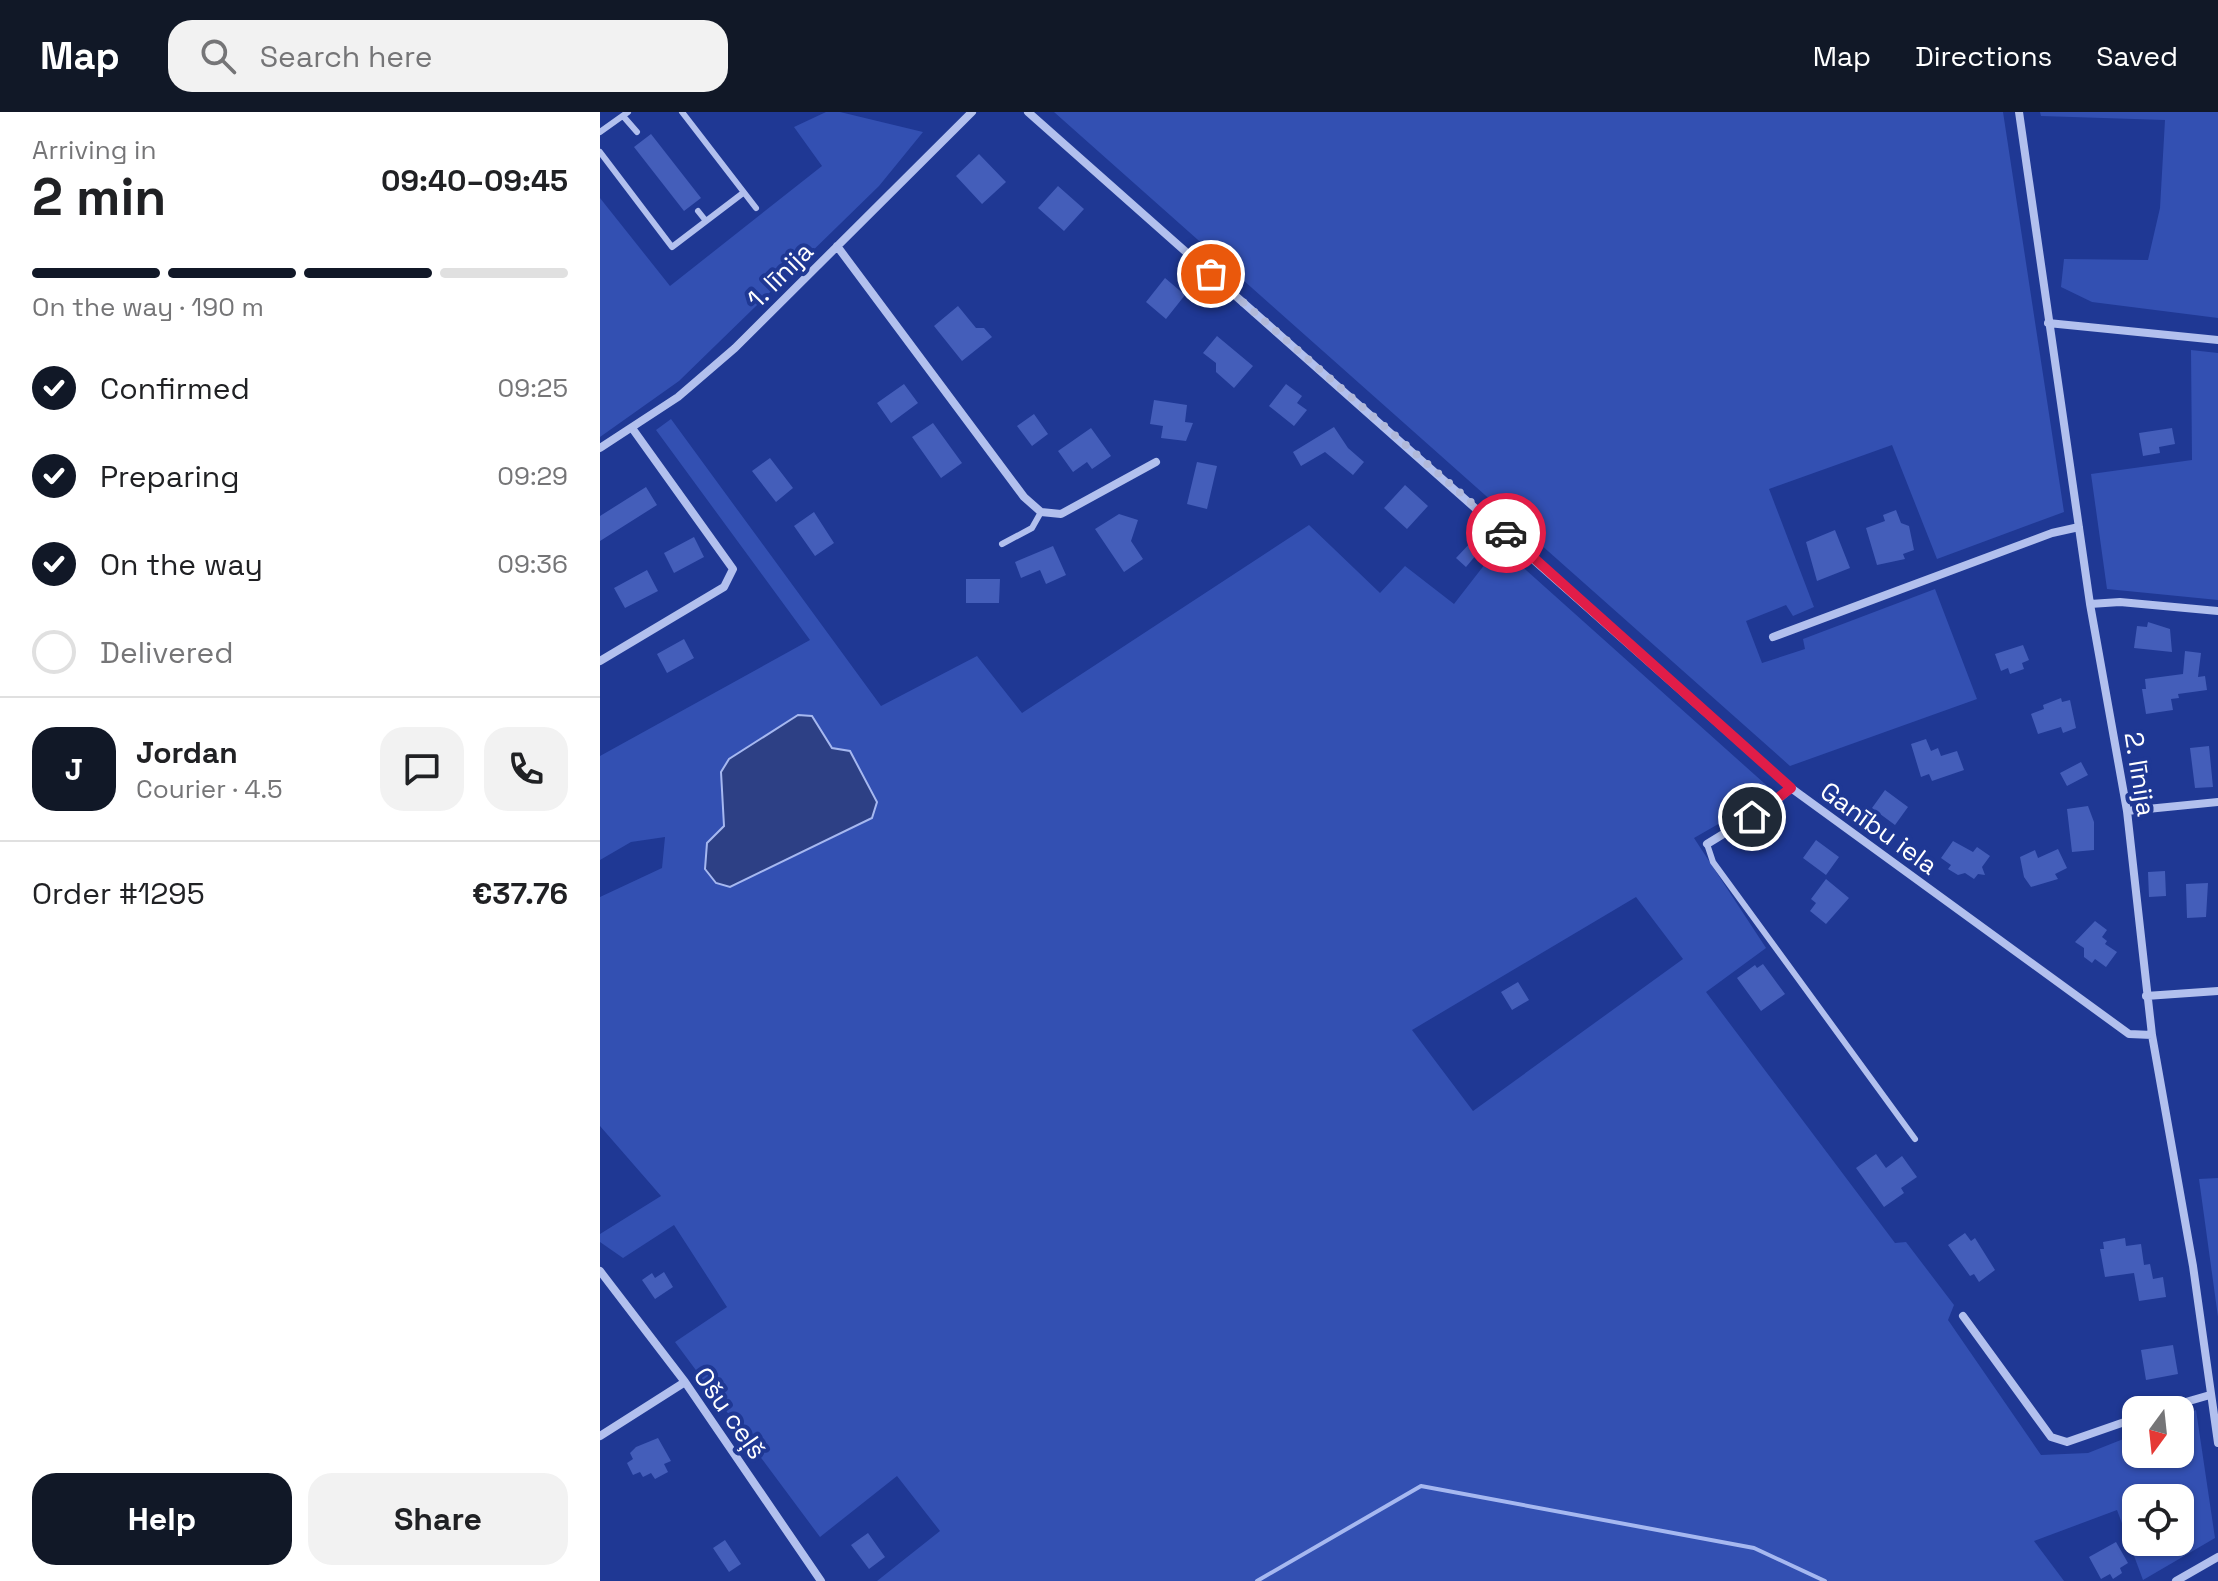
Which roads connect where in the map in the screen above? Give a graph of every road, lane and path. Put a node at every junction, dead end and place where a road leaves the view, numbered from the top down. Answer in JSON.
{"nodes":[{"id":1,"x":682,"y":112,"type":"edge"},
{"id":2,"x":972,"y":112,"type":"edge"},
{"id":3,"x":1028,"y":112,"type":"edge"},
{"id":4,"x":2019,"y":112,"type":"edge"},
{"id":5,"x":626,"y":114,"type":"edge"},
{"id":6,"x":600,"y":132,"type":"edge"},
{"id":7,"x":637,"y":132,"type":"dead end"},
{"id":8,"x":600,"y":152,"type":"edge"},
{"id":9,"x":743,"y":193,"type":"junction"},
{"id":10,"x":756,"y":208,"type":"dead end"},
{"id":11,"x":698,"y":211,"type":"dead end"},
{"id":12,"x":706,"y":221,"type":"junction"},
{"id":13,"x":837,"y":246,"type":"junction"},
{"id":14,"x":2048,"y":323,"type":"junction"},
{"id":15,"x":2218,"y":340,"type":"edge"},
{"id":16,"x":632,"y":428,"type":"junction"},
{"id":17,"x":600,"y":448,"type":"edge"},
{"id":18,"x":1156,"y":462,"type":"dead end"},
{"id":19,"x":1041,"y":512,"type":"junction"},
{"id":20,"x":2079,"y":527,"type":"junction"},
{"id":21,"x":1002,"y":544,"type":"dead end"},
{"id":22,"x":2090,"y":604,"type":"junction"},
{"id":23,"x":2218,"y":611,"type":"edge"},
{"id":24,"x":1773,"y":637,"type":"dead end"},
{"id":25,"x":600,"y":661,"type":"edge"},
{"id":26,"x":1791,"y":788,"type":"junction"},
{"id":27,"x":2218,"y":802,"type":"edge"},
{"id":28,"x":2127,"y":811,"type":"junction"},
{"id":29,"x":1707,"y":844,"type":"joint"},
{"id":30,"x":2218,"y":991,"type":"edge"},
{"id":31,"x":2146,"y":996,"type":"junction"},
{"id":32,"x":2152,"y":1035,"type":"junction"},
{"id":33,"x":1915,"y":1139,"type":"dead end"},
{"id":34,"x":600,"y":1271,"type":"edge"},
{"id":35,"x":1963,"y":1316,"type":"dead end"},
{"id":36,"x":685,"y":1382,"type":"junction"},
{"id":37,"x":2210,"y":1395,"type":"junction"},
{"id":38,"x":2194,"y":1400,"type":"edge"},
{"id":39,"x":2122,"y":1423,"type":"edge"},
{"id":40,"x":600,"y":1436,"type":"edge"},
{"id":41,"x":2218,"y":1443,"type":"edge"},
{"id":42,"x":2218,"y":1557,"type":"edge"},
{"id":43,"x":821,"y":1581,"type":"edge"},
{"id":44,"x":2176,"y":1581,"type":"edge"}],
"edges":[{"from":1,"to":9,"type":"lane"},
{"from":2,"to":13,"type":"street","name":"1. līnija"},
{"from":3,"to":26,"type":"street","name":"Ganību iela"},
{"from":4,"to":14,"type":"street","name":"2. līnija"},
{"from":5,"to":6,"type":"lane"},
{"from":5,"to":7,"type":"lane"},
{"from":8,"to":12,"type":"lane"},
{"from":9,"to":10,"type":"lane"},
{"from":9,"to":12,"type":"lane"},
{"from":11,"to":12,"type":"lane"},
{"from":13,"to":16,"type":"street","name":"1. līnija"},
{"from":13,"to":19,"type":"street"},
{"from":14,"to":15,"type":"street"},
{"from":14,"to":20,"type":"street","name":"2. līnija"},
{"from":16,"to":17,"type":"street","name":"1. līnija"},
{"from":16,"to":25,"type":"street"},
{"from":18,"to":19,"type":"street"},
{"from":19,"to":21,"type":"lane"},
{"from":20,"to":22,"type":"street","name":"2. līnija"},
{"from":20,"to":24,"type":"street"},
{"from":22,"to":23,"type":"street"},
{"from":22,"to":28,"type":"street","name":"2. līnija"},
{"from":26,"to":29,"type":"street"},
{"from":26,"to":32,"type":"street","name":"Ganību iela"},
{"from":27,"to":28,"type":"street"},
{"from":28,"to":31,"type":"street","name":"2. līnija"},
{"from":29,"to":33,"type":"lane"},
{"from":30,"to":31,"type":"street"},
{"from":31,"to":32,"type":"street","name":"2. līnija"},
{"from":32,"to":37,"type":"street","name":"2. līnija"},
{"from":34,"to":36,"type":"street","name":"Ošu ceļš"},
{"from":35,"to":39,"type":"street"},
{"from":36,"to":40,"type":"street"},
{"from":36,"to":43,"type":"street","name":"Ošu ceļš"},
{"from":37,"to":38,"type":"street"},
{"from":37,"to":41,"type":"street","name":"2. līnija"},
{"from":42,"to":44,"type":"street"}]}
